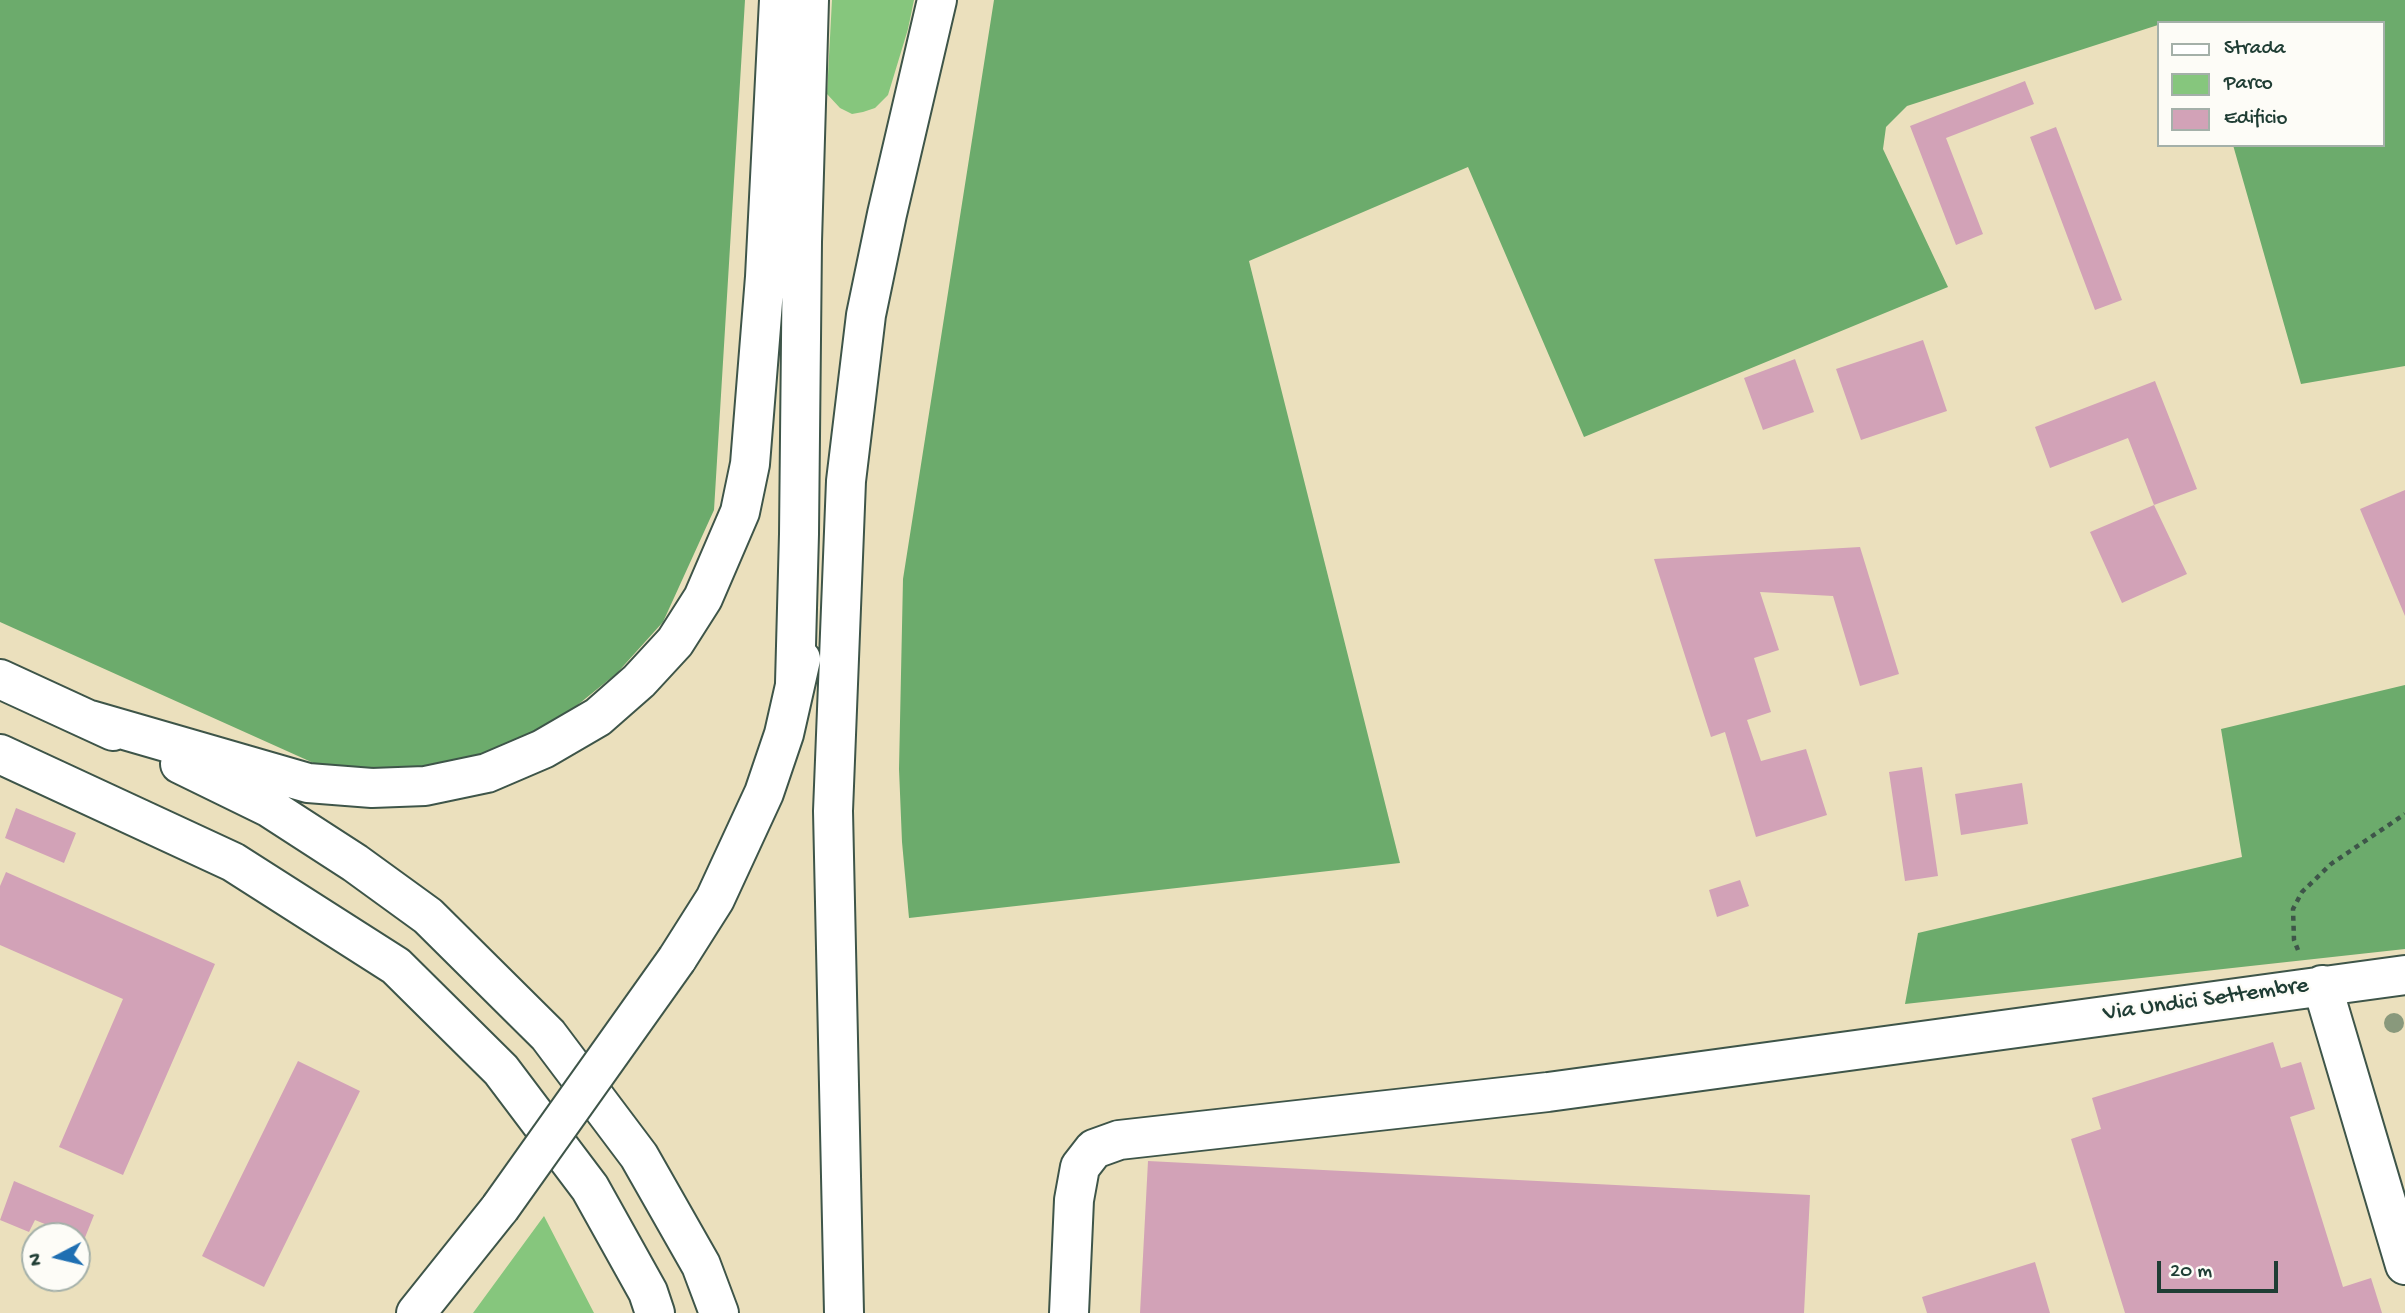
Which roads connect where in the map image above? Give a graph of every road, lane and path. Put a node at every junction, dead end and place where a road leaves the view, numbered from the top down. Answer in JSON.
{"nodes":[{"id":1,"x":779,"y":0,"type":"edge"},
{"id":2,"x":809,"y":0,"type":"edge"},
{"id":3,"x":937,"y":0,"type":"edge"},
{"id":4,"x":846,"y":481,"type":"junction"},
{"id":5,"x":0,"y":679,"type":"edge"},
{"id":6,"x":795,"y":683,"type":"junction"},
{"id":7,"x":90,"y":720,"type":"junction"},
{"id":8,"x":0,"y":754,"type":"edge"},
{"id":9,"x":2405,"y":814,"type":"edge"},
{"id":10,"x":2405,"y":975,"type":"edge"},
{"id":11,"x":2322,"y":985,"type":"junction"},
{"id":12,"x":2405,"y":1265,"type":"edge"},
{"id":13,"x":416,"y":1313,"type":"edge"},
{"id":14,"x":655,"y":1313,"type":"edge"},
{"id":15,"x":719,"y":1313,"type":"edge"},
{"id":16,"x":844,"y":1313,"type":"edge"},
{"id":17,"x":1069,"y":1313,"type":"edge"}],
"edges":[{"from":1,"to":7,"type":"main road"},
{"from":2,"to":6,"type":"main road"},
{"from":3,"to":4,"type":"main road"},
{"from":4,"to":6,"type":"main road"},
{"from":4,"to":16,"type":"main road"},
{"from":5,"to":7,"type":"main road"},
{"from":6,"to":13,"type":"main road","bridge":true},
{"from":7,"to":15,"type":"main road"},
{"from":8,"to":14,"type":"main road"},
{"from":9,"to":11,"type":"path"},
{"from":10,"to":11,"type":"main road","name":"Via Undici Settembre"},
{"from":11,"to":12,"type":"main road","name":"Via Undici Settembre"},
{"from":11,"to":17,"type":"main road","name":"Via Undici Settembre"}]}
